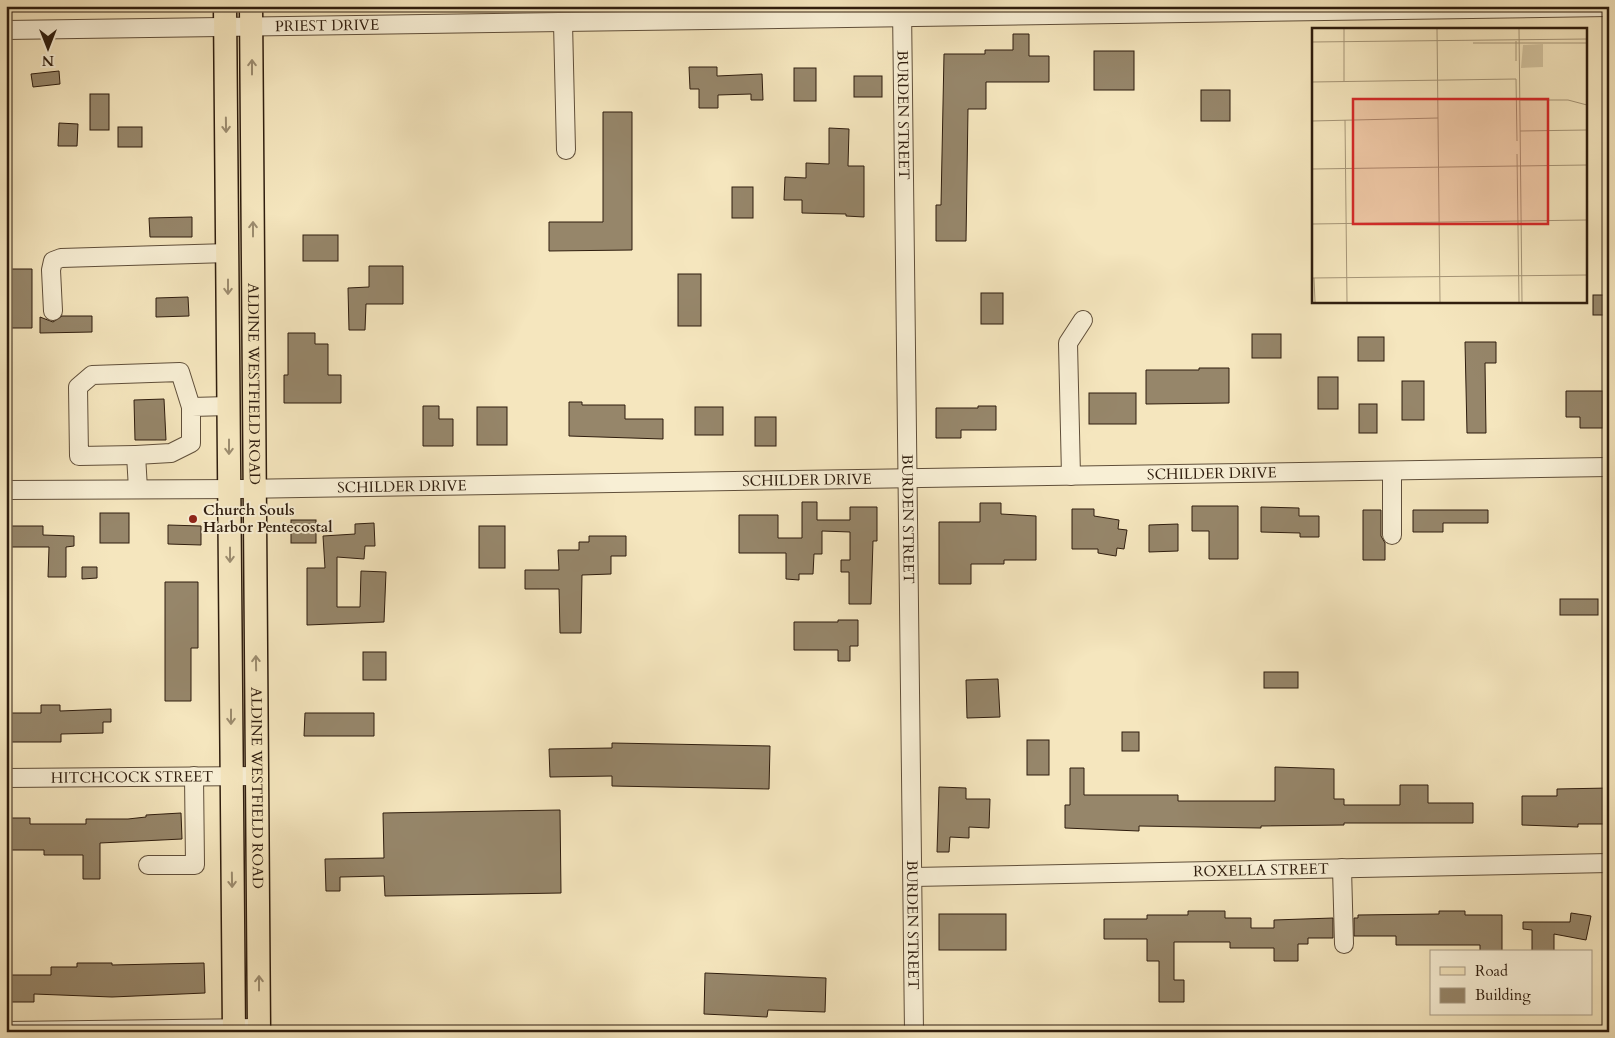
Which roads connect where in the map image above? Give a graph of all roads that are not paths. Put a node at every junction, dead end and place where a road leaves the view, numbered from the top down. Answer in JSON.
{"nodes":[{"id":1,"x":1609,"y":7,"type":"edge"},
{"id":2,"x":1284,"y":9,"type":"edge"},
{"id":3,"x":902,"y":12,"type":"edge"},
{"id":4,"x":225,"y":17,"type":"edge"},
{"id":5,"x":251,"y":17,"type":"edge"},
{"id":6,"x":563,"y":23,"type":"junction"},
{"id":7,"x":6,"y":30,"type":"edge"},
{"id":8,"x":566,"y":150,"type":"dead end"},
{"id":9,"x":228,"y":257,"type":"junction"},
{"id":10,"x":253,"y":261,"type":"junction"},
{"id":11,"x":53,"y":311,"type":"dead end"},
{"id":12,"x":1083,"y":320,"type":"dead end"},
{"id":13,"x":229,"y":406,"type":"junction"},
{"id":14,"x":191,"y":407,"type":"junction"},
{"id":15,"x":136,"y":455,"type":"junction"},
{"id":16,"x":1609,"y":467,"type":"edge"},
{"id":17,"x":1392,"y":471,"type":"junction"},
{"id":18,"x":1071,"y":476,"type":"junction"},
{"id":19,"x":906,"y":479,"type":"junction"},
{"id":20,"x":255,"y":488,"type":"junction"},
{"id":21,"x":138,"y":489,"type":"junction"},
{"id":22,"x":230,"y":489,"type":"junction"},
{"id":23,"x":6,"y":490,"type":"edge"},
{"id":24,"x":1392,"y":535,"type":"dead end"},
{"id":25,"x":194,"y":776,"type":"junction"},
{"id":26,"x":231,"y":776,"type":"junction"},
{"id":27,"x":257,"y":776,"type":"junction"},
{"id":28,"x":6,"y":778,"type":"edge"},
{"id":29,"x":1609,"y":863,"type":"edge"},
{"id":30,"x":148,"y":865,"type":"dead end"},
{"id":31,"x":1342,"y":868,"type":"junction"},
{"id":32,"x":913,"y":877,"type":"junction"},
{"id":33,"x":233,"y":914,"type":"junction"},
{"id":34,"x":258,"y":914,"type":"junction"},
{"id":35,"x":1344,"y":944,"type":"dead end"},
{"id":36,"x":234,"y":1030,"type":"edge"},
{"id":37,"x":259,"y":1030,"type":"edge"},
{"id":38,"x":6,"y":1031,"type":"edge"},
{"id":39,"x":914,"y":1032,"type":"edge"}],
"edges":[{"from":1,"to":2,"type":"street","name":"PRIEST DRIVE"},
{"from":2,"to":3,"type":"street","name":"PRIEST DRIVE"},
{"from":3,"to":6,"type":"street","name":"PRIEST DRIVE"},
{"from":3,"to":19,"type":"street","name":"BURDEN STREET"},
{"from":4,"to":5,"type":"street","name":"PRIEST DRIVE"},
{"from":4,"to":7,"type":"street","name":"PRIEST DRIVE"},
{"from":4,"to":9,"type":"main road","name":"ALDINE WESTFIELD ROAD","one_way":true},
{"from":5,"to":6,"type":"street","name":"PRIEST DRIVE"},
{"from":10,"to":5,"type":"main road","name":"ALDINE WESTFIELD ROAD","one_way":true},
{"from":6,"to":8,"type":"street"},
{"from":9,"to":10,"type":"main road"},
{"from":9,"to":11,"type":"street"},
{"from":9,"to":13,"type":"main road","name":"ALDINE WESTFIELD ROAD","one_way":true},
{"from":10,"to":20,"type":"main road","name":"ALDINE WESTFIELD ROAD"},
{"from":12,"to":18,"type":"street"},
{"from":13,"to":14,"type":"street"},
{"from":13,"to":22,"type":"main road","name":"ALDINE WESTFIELD ROAD","one_way":true},
{"from":14,"to":15,"type":"street"},
{"from":14,"to":15,"type":"street"},
{"from":15,"to":21,"type":"street"},
{"from":16,"to":17,"type":"street","name":"SCHILDER DRIVE"},
{"from":17,"to":18,"type":"street","name":"SCHILDER DRIVE"},
{"from":17,"to":24,"type":"street"},
{"from":18,"to":19,"type":"street","name":"SCHILDER DRIVE"},
{"from":19,"to":20,"type":"street","name":"SCHILDER DRIVE"},
{"from":19,"to":32,"type":"street","name":"BURDEN STREET"},
{"from":20,"to":22,"type":"street","name":"SCHILDER DRIVE"},
{"from":27,"to":20,"type":"main road","name":"ALDINE WESTFIELD ROAD","one_way":true},
{"from":21,"to":22,"type":"street","name":"SCHILDER DRIVE"},
{"from":21,"to":23,"type":"street","name":"SCHILDER DRIVE"},
{"from":22,"to":26,"type":"main road","name":"ALDINE WESTFIELD ROAD","one_way":true},
{"from":25,"to":26,"type":"street","name":"HITCHCOCK STREET"},
{"from":25,"to":28,"type":"street","name":"HITCHCOCK STREET"},
{"from":25,"to":30,"type":"street"},
{"from":26,"to":27,"type":"street","name":"HITCHCOCK STREET"},
{"from":26,"to":33,"type":"main road","name":"ALDINE WESTFIELD ROAD","one_way":true},
{"from":27,"to":34,"type":"main road","name":"ALDINE WESTFIELD ROAD"},
{"from":29,"to":31,"type":"street","name":"ROXELLA STREET"},
{"from":31,"to":32,"type":"street","name":"ROXELLA STREET"},
{"from":31,"to":35,"type":"street"},
{"from":32,"to":39,"type":"street","name":"BURDEN STREET"},
{"from":33,"to":34,"type":"main road"},
{"from":33,"to":36,"type":"main road","name":"ALDINE WESTFIELD ROAD"},
{"from":37,"to":34,"type":"main road","name":"ALDINE WESTFIELD ROAD","one_way":true},
{"from":36,"to":37,"type":"street"},
{"from":36,"to":38,"type":"street"}]}
